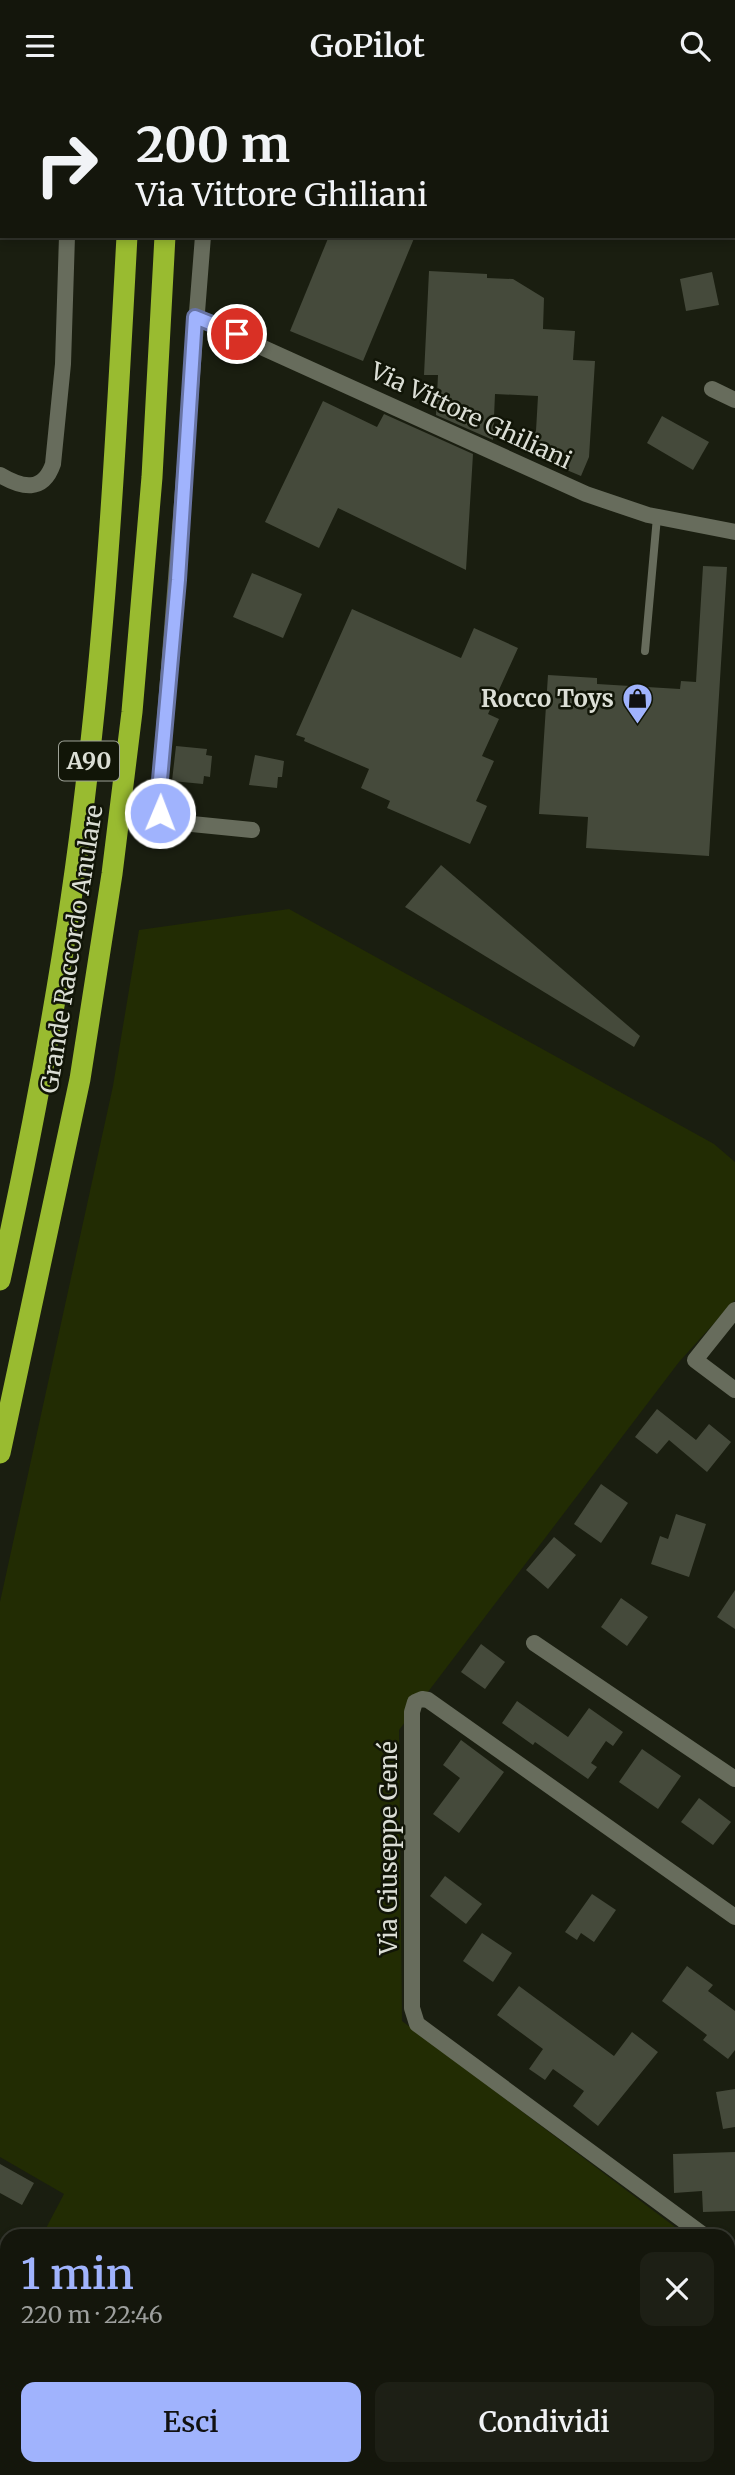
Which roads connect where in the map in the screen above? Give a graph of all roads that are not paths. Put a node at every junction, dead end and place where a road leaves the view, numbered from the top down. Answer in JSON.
{"nodes":[{"id":1,"x":67,"y":238,"type":"edge"},
{"id":2,"x":127,"y":238,"type":"edge"},
{"id":3,"x":165,"y":238,"type":"edge"},
{"id":4,"x":203,"y":238,"type":"edge"},
{"id":5,"x":195,"y":317,"type":"junction"},
{"id":6,"x":712,"y":389,"type":"dead end"},
{"id":7,"x":735,"y":400,"type":"edge"},
{"id":8,"x":0,"y":475,"type":"edge"},
{"id":9,"x":657,"y":517,"type":"junction"},
{"id":10,"x":735,"y":533,"type":"edge"},
{"id":11,"x":645,"y":651,"type":"dead end"},
{"id":12,"x":252,"y":830,"type":"dead end"},
{"id":13,"x":0,"y":1280,"type":"edge"},
{"id":14,"x":735,"y":1310,"type":"edge"},
{"id":15,"x":735,"y":1390,"type":"edge"},
{"id":16,"x":0,"y":1453,"type":"edge"},
{"id":17,"x":534,"y":1643,"type":"dead end"},
{"id":18,"x":735,"y":1779,"type":"edge"},
{"id":19,"x":735,"y":1917,"type":"edge"},
{"id":20,"x":695,"y":2229,"type":"edge"}],
"edges":[{"from":1,"to":8,"type":"street"},
{"from":2,"to":13,"type":"highway","name":"Grande Raccordo Anulare","number":"A90"},
{"from":3,"to":16,"type":"highway","name":"Grande Raccordo Anulare","number":"A90"},
{"from":4,"to":5,"type":"street"},
{"from":5,"to":9,"type":"street","name":"Via Vittore Ghiliani"},
{"from":5,"to":12,"type":"street"},
{"from":6,"to":7,"type":"street"},
{"from":9,"to":10,"type":"street","name":"Via Vittore Ghiliani"},
{"from":9,"to":11,"type":"lane"},
{"from":14,"to":15,"type":"street"},
{"from":17,"to":18,"type":"street"},
{"from":19,"to":20,"type":"street","name":"Via Giuseppe Gené"}]}
